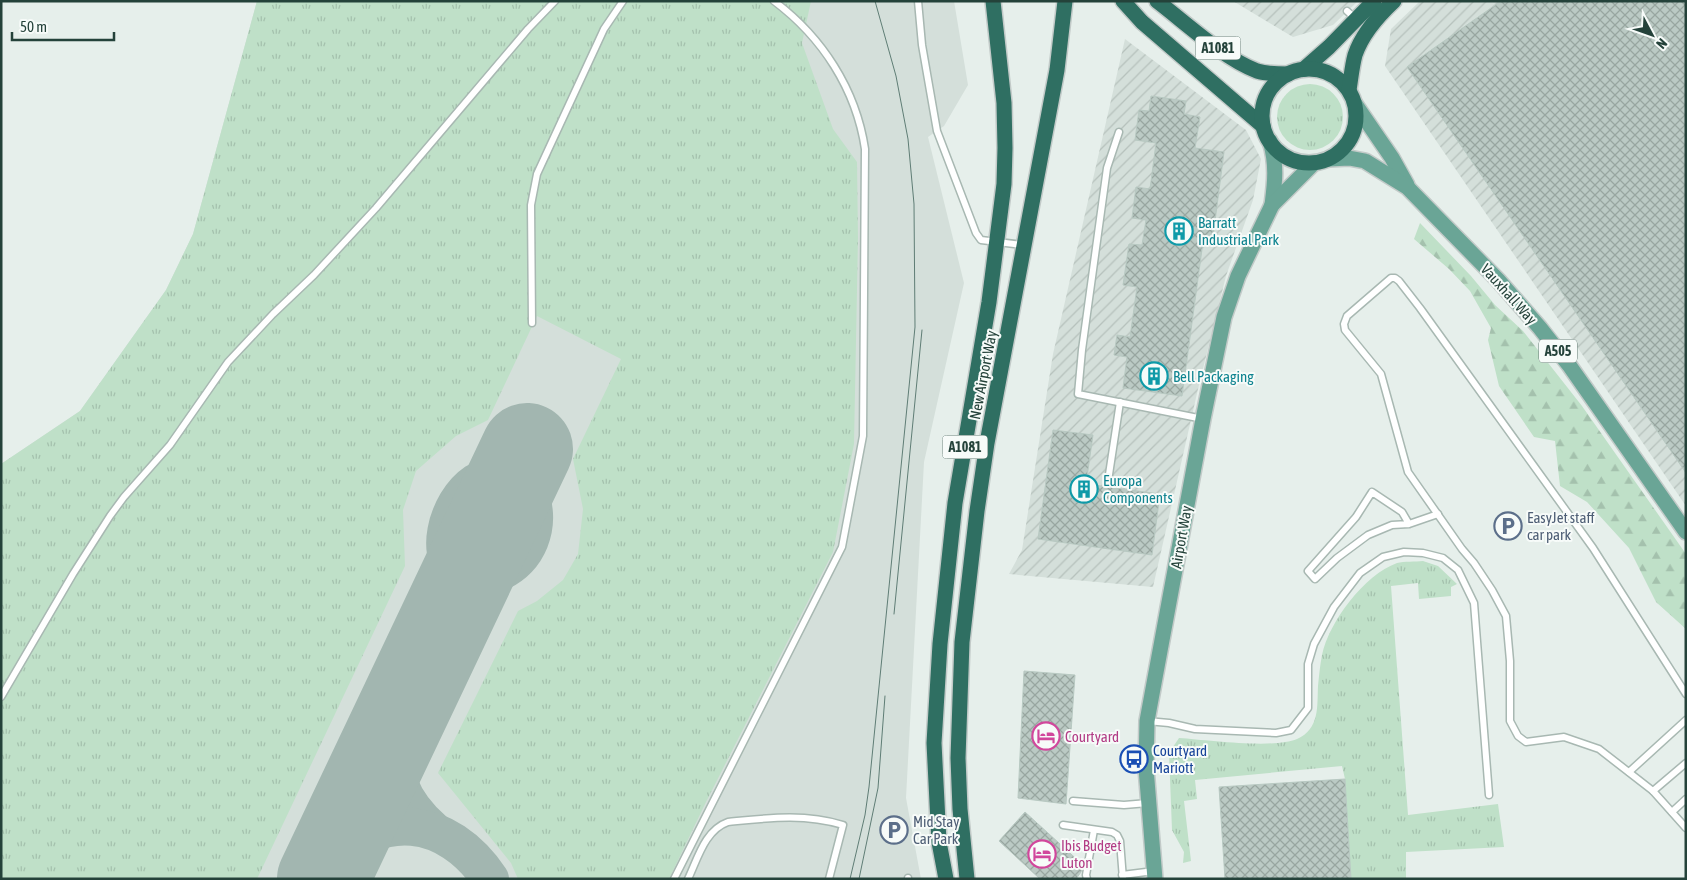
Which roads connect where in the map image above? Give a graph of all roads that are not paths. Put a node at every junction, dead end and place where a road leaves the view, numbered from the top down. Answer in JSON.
{"nodes":[{"id":1,"x":555,"y":1,"type":"edge"},
{"id":2,"x":623,"y":1,"type":"edge"},
{"id":3,"x":774,"y":1,"type":"edge"},
{"id":4,"x":918,"y":1,"type":"edge"},
{"id":5,"x":993,"y":1,"type":"edge"},
{"id":6,"x":1123,"y":1,"type":"edge"},
{"id":7,"x":1157,"y":1,"type":"edge"},
{"id":8,"x":1374,"y":1,"type":"edge"},
{"id":9,"x":1394,"y":1,"type":"edge"},
{"id":10,"x":1065,"y":3,"type":"edge"},
{"id":11,"x":1304,"y":69,"type":"junction"},
{"id":12,"x":1288,"y":74,"type":"junction"},
{"id":13,"x":1349,"y":90,"type":"junction"},
{"id":14,"x":1355,"y":104,"type":"junction"},
{"id":15,"x":1263,"y":126,"type":"junction"},
{"id":16,"x":1120,"y":132,"type":"dead end"},
{"id":17,"x":1270,"y":141,"type":"junction"},
{"id":18,"x":1329,"y":159,"type":"junction"},
{"id":19,"x":1314,"y":163,"type":"junction"},
{"id":20,"x":1407,"y":187,"type":"junction"},
{"id":21,"x":1272,"y":205,"type":"junction"},
{"id":22,"x":996,"y":241,"type":"junction"},
{"id":23,"x":1025,"y":245,"type":"junction"},
{"id":24,"x":532,"y":323,"type":"dead end"},
{"id":25,"x":1120,"y":402,"type":"junction"},
{"id":26,"x":1203,"y":419,"type":"junction"},
{"id":27,"x":1108,"y":481,"type":"dead end"},
{"id":28,"x":1438,"y":514,"type":"junction"},
{"id":29,"x":1409,"y":524,"type":"junction"},
{"id":30,"x":1686,"y":532,"type":"edge"},
{"id":31,"x":1686,"y":694,"type":"edge"},
{"id":32,"x":1,"y":697,"type":"edge"},
{"id":33,"x":1686,"y":720,"type":"edge"},
{"id":34,"x":1147,"y":721,"type":"junction"},
{"id":35,"x":1686,"y":763,"type":"edge"},
{"id":36,"x":1629,"y":772,"type":"junction"},
{"id":37,"x":1653,"y":791,"type":"junction"},
{"id":38,"x":1489,"y":795,"type":"dead end"},
{"id":39,"x":1686,"y":799,"type":"edge"},
{"id":40,"x":1072,"y":801,"type":"dead end"},
{"id":41,"x":1148,"y":803,"type":"junction"},
{"id":42,"x":1672,"y":812,"type":"junction"},
{"id":43,"x":1063,"y":825,"type":"dead end"},
{"id":44,"x":1686,"y":828,"type":"edge"},
{"id":45,"x":1094,"y":830,"type":"junction"},
{"id":46,"x":1155,"y":875,"type":"edge"},
{"id":47,"x":1122,"y":877,"type":"edge"},
{"id":48,"x":674,"y":879,"type":"edge"},
{"id":49,"x":688,"y":879,"type":"edge"},
{"id":50,"x":830,"y":879,"type":"edge"},
{"id":51,"x":946,"y":879,"type":"edge"},
{"id":52,"x":967,"y":879,"type":"edge"},
{"id":53,"x":1087,"y":879,"type":"edge"}],
"edges":[{"from":1,"to":32,"type":"lane"},
{"from":2,"to":24,"type":"lane"},
{"from":3,"to":48,"type":"lane"},
{"from":4,"to":22,"type":"lane"},
{"from":5,"to":22,"type":"highway","name":"New Airport Way","number":"A1081"},
{"from":6,"to":15,"type":"highway","number":"A1081"},
{"from":7,"to":12,"type":"highway","number":"A1081"},
{"from":8,"to":11,"type":"highway"},
{"from":9,"to":13,"type":"highway"},
{"from":10,"to":23,"type":"highway","name":"New Airport Way","number":"A1081"},
{"from":11,"to":12,"type":"highway"},
{"from":11,"to":13,"type":"highway"},
{"from":12,"to":15,"type":"highway"},
{"from":13,"to":14,"type":"highway"},
{"from":14,"to":18,"type":"highway"},
{"from":14,"to":20,"type":"main road","name":"Vauxhall Way","number":"A505"},
{"from":15,"to":17,"type":"highway"},
{"from":16,"to":25,"type":"lane"},
{"from":17,"to":19,"type":"highway"},
{"from":17,"to":21,"type":"main road","name":"Airport Way"},
{"from":18,"to":19,"type":"highway"},
{"from":18,"to":20,"type":"main road","name":"Vauxhall Way","number":"A505"},
{"from":19,"to":21,"type":"main road","name":"Airport Way"},
{"from":20,"to":30,"type":"main road","name":"Vauxhall Way","number":"A505"},
{"from":21,"to":26,"type":"main road","name":"Airport Way"},
{"from":22,"to":23,"type":"lane"},
{"from":22,"to":51,"type":"highway","name":"New Airport Way","number":"A1081"},
{"from":23,"to":52,"type":"highway","name":"New Airport Way","number":"A1081"},
{"from":25,"to":26,"type":"lane"},
{"from":25,"to":27,"type":"lane"},
{"from":26,"to":34,"type":"main road","name":"Airport Way"},
{"from":28,"to":29,"type":"lane"},
{"from":28,"to":31,"type":"lane"},
{"from":28,"to":36,"type":"lane"},
{"from":29,"to":29,"type":"lane"},
{"from":33,"to":36,"type":"lane"},
{"from":34,"to":38,"type":"lane"},
{"from":34,"to":41,"type":"main road","name":"Airport Way"},
{"from":35,"to":37,"type":"lane"},
{"from":36,"to":37,"type":"lane"},
{"from":37,"to":42,"type":"lane"},
{"from":39,"to":42,"type":"lane"},
{"from":40,"to":41,"type":"lane"},
{"from":41,"to":46,"type":"main road","name":"Airport Way"},
{"from":42,"to":44,"type":"lane"},
{"from":43,"to":45,"type":"lane"},
{"from":45,"to":47,"type":"lane"},
{"from":45,"to":53,"type":"lane"},
{"from":46,"to":47,"type":"lane"},
{"from":49,"to":50,"type":"lane"}]}
